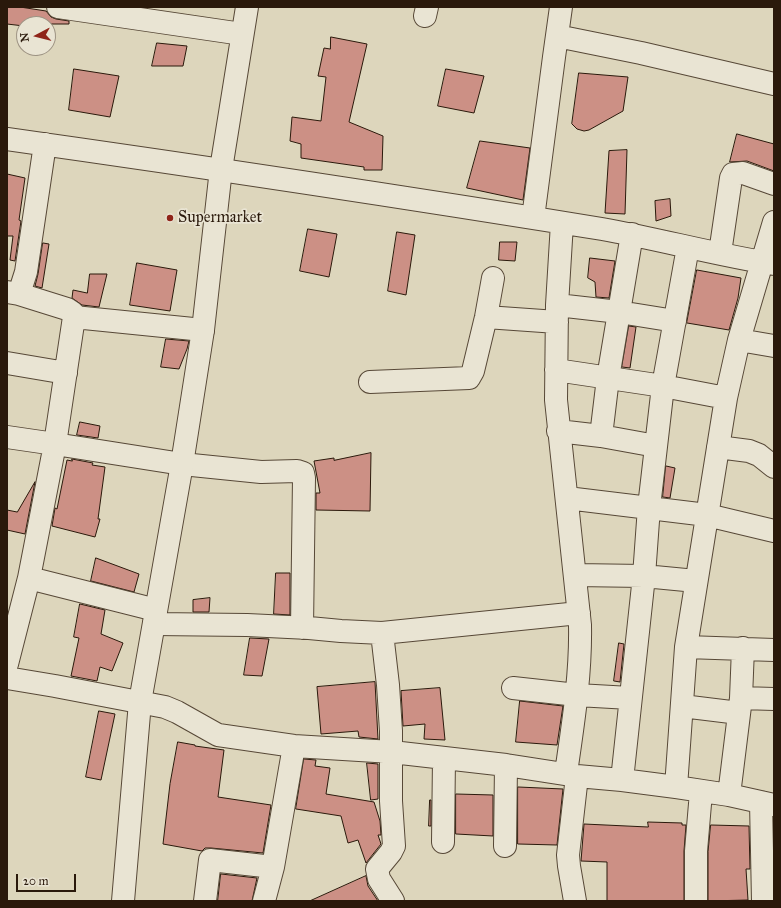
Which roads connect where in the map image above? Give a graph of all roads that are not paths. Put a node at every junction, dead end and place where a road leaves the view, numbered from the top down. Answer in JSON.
{"nodes":[{"id":1,"x":58,"y":7,"type":"edge"},
{"id":2,"x":247,"y":7,"type":"edge"},
{"id":3,"x":561,"y":7,"type":"edge"},
{"id":4,"x":242,"y":34,"type":"junction"},
{"id":5,"x":557,"y":36,"type":"junction"},
{"id":6,"x":774,"y":84,"type":"edge"},
{"id":7,"x":7,"y":139,"type":"edge"},
{"id":8,"x":45,"y":144,"type":"junction"},
{"id":9,"x":221,"y":169,"type":"junction"},
{"id":10,"x":774,"y":184,"type":"edge"},
{"id":11,"x":533,"y":218,"type":"junction"},
{"id":12,"x":774,"y":222,"type":"edge"},
{"id":13,"x":562,"y":223,"type":"junction"},
{"id":14,"x":632,"y":234,"type":"junction"},
{"id":15,"x":688,"y":247,"type":"junction"},
{"id":16,"x":720,"y":253,"type":"junction"},
{"id":17,"x":768,"y":263,"type":"edge"},
{"id":18,"x":493,"y":278,"type":"dead end"},
{"id":19,"x":13,"y":293,"type":"edge"},
{"id":20,"x":619,"y":312,"type":"junction"},
{"id":21,"x":557,"y":313,"type":"junction"},
{"id":22,"x":74,"y":317,"type":"junction"},
{"id":23,"x":486,"y":317,"type":"junction"},
{"id":24,"x":675,"y":321,"type":"junction"},
{"id":25,"x":203,"y":330,"type":"junction"},
{"id":26,"x":739,"y":340,"type":"junction"},
{"id":27,"x":774,"y":346,"type":"edge"},
{"id":28,"x":7,"y":363,"type":"edge"},
{"id":29,"x":556,"y":370,"type":"junction"},
{"id":30,"x":66,"y":373,"type":"junction"},
{"id":31,"x":608,"y":378,"type":"junction"},
{"id":32,"x":370,"y":382,"type":"dead end"},
{"id":33,"x":663,"y":386,"type":"junction"},
{"id":34,"x":726,"y":398,"type":"junction"},
{"id":35,"x":558,"y":432,"type":"junction"},
{"id":36,"x":602,"y":436,"type":"junction"},
{"id":37,"x":7,"y":437,"type":"edge"},
{"id":38,"x":55,"y":444,"type":"junction"},
{"id":39,"x":656,"y":446,"type":"junction"},
{"id":40,"x":718,"y":447,"type":"junction"},
{"id":41,"x":182,"y":464,"type":"junction"},
{"id":42,"x":774,"y":467,"type":"edge"},
{"id":43,"x":567,"y":498,"type":"junction"},
{"id":44,"x":649,"y":507,"type":"junction"},
{"id":45,"x":707,"y":515,"type":"junction"},
{"id":46,"x":774,"y":530,"type":"edge"},
{"id":47,"x":575,"y":575,"type":"junction"},
{"id":48,"x":644,"y":576,"type":"junction"},
{"id":49,"x":29,"y":578,"type":"junction"},
{"id":50,"x":696,"y":581,"type":"junction"},
{"id":51,"x":579,"y":613,"type":"junction"},
{"id":52,"x":155,"y":617,"type":"junction"},
{"id":53,"x":302,"y":628,"type":"junction"},
{"id":54,"x":382,"y":633,"type":"junction"},
{"id":55,"x":686,"y":647,"type":"junction"},
{"id":56,"x":742,"y":648,"type":"junction"},
{"id":57,"x":774,"y":650,"type":"edge"},
{"id":58,"x":7,"y":664,"type":"edge"},
{"id":59,"x":7,"y":678,"type":"edge"},
{"id":60,"x":513,"y":688,"type":"dead end"},
{"id":61,"x":577,"y":695,"type":"junction"},
{"id":62,"x":630,"y":698,"type":"junction"},
{"id":63,"x":774,"y":699,"type":"edge"},
{"id":64,"x":140,"y":702,"type":"junction"},
{"id":65,"x":682,"y":706,"type":"junction"},
{"id":66,"x":740,"y":706,"type":"junction"},
{"id":67,"x":294,"y":746,"type":"junction"},
{"id":68,"x":392,"y":752,"type":"junction"},
{"id":69,"x":444,"y":758,"type":"junction"},
{"id":70,"x":506,"y":765,"type":"junction"},
{"id":71,"x":572,"y":774,"type":"junction"},
{"id":72,"x":622,"y":780,"type":"junction"},
{"id":73,"x":676,"y":787,"type":"junction"},
{"id":74,"x":701,"y":792,"type":"junction"},
{"id":75,"x":729,"y":795,"type":"junction"},
{"id":76,"x":768,"y":803,"type":"edge"},
{"id":77,"x":443,"y":842,"type":"dead end"},
{"id":78,"x":505,"y":846,"type":"dead end"},
{"id":79,"x":272,"y":867,"type":"junction"},
{"id":80,"x":767,"y":897,"type":"edge"},
{"id":81,"x":123,"y":901,"type":"edge"},
{"id":82,"x":205,"y":901,"type":"edge"},
{"id":83,"x":264,"y":901,"type":"edge"},
{"id":84,"x":393,"y":901,"type":"edge"},
{"id":85,"x":575,"y":901,"type":"edge"},
{"id":86,"x":696,"y":901,"type":"edge"}],
"edges":[{"from":1,"to":4,"type":"street"},
{"from":2,"to":4,"type":"street"},
{"from":3,"to":5,"type":"street"},
{"from":4,"to":9,"type":"street"},
{"from":5,"to":6,"type":"street"},
{"from":5,"to":11,"type":"street"},
{"from":7,"to":8,"type":"street"},
{"from":8,"to":9,"type":"street"},
{"from":8,"to":19,"type":"street"},
{"from":9,"to":11,"type":"street"},
{"from":9,"to":25,"type":"street"},
{"from":10,"to":16,"type":"street"},
{"from":11,"to":13,"type":"street"},
{"from":12,"to":17,"type":"street"},
{"from":13,"to":14,"type":"street"},
{"from":13,"to":21,"type":"street"},
{"from":14,"to":15,"type":"street"},
{"from":14,"to":20,"type":"street"},
{"from":15,"to":16,"type":"street"},
{"from":15,"to":24,"type":"street"},
{"from":16,"to":17,"type":"street"},
{"from":17,"to":26,"type":"street"},
{"from":18,"to":23,"type":"street"},
{"from":19,"to":22,"type":"street"},
{"from":20,"to":21,"type":"street"},
{"from":20,"to":24,"type":"street"},
{"from":20,"to":31,"type":"street"},
{"from":21,"to":23,"type":"street"},
{"from":21,"to":29,"type":"street"},
{"from":22,"to":25,"type":"street"},
{"from":22,"to":30,"type":"street"},
{"from":23,"to":32,"type":"street"},
{"from":24,"to":33,"type":"street"},
{"from":25,"to":41,"type":"street"},
{"from":26,"to":27,"type":"street"},
{"from":26,"to":34,"type":"street"},
{"from":28,"to":30,"type":"street"},
{"from":29,"to":31,"type":"street"},
{"from":29,"to":35,"type":"street"},
{"from":30,"to":38,"type":"street"},
{"from":31,"to":33,"type":"street"},
{"from":31,"to":36,"type":"street"},
{"from":33,"to":34,"type":"street"},
{"from":33,"to":39,"type":"street"},
{"from":34,"to":40,"type":"street"},
{"from":35,"to":36,"type":"street"},
{"from":35,"to":43,"type":"street"},
{"from":36,"to":39,"type":"street"},
{"from":37,"to":38,"type":"street"},
{"from":38,"to":41,"type":"street"},
{"from":38,"to":49,"type":"street"},
{"from":39,"to":44,"type":"street"},
{"from":40,"to":42,"type":"street"},
{"from":40,"to":45,"type":"street"},
{"from":41,"to":52,"type":"street"},
{"from":41,"to":53,"type":"street"},
{"from":43,"to":44,"type":"street"},
{"from":43,"to":47,"type":"street"},
{"from":44,"to":45,"type":"street"},
{"from":44,"to":48,"type":"street"},
{"from":45,"to":46,"type":"street"},
{"from":45,"to":50,"type":"street"},
{"from":47,"to":48,"type":"street"},
{"from":47,"to":51,"type":"street"},
{"from":48,"to":50,"type":"street"},
{"from":48,"to":62,"type":"street"},
{"from":49,"to":52,"type":"street"},
{"from":49,"to":58,"type":"street"},
{"from":50,"to":55,"type":"street"},
{"from":51,"to":54,"type":"street"},
{"from":51,"to":61,"type":"street"},
{"from":52,"to":53,"type":"street"},
{"from":52,"to":64,"type":"street"},
{"from":53,"to":54,"type":"street"},
{"from":54,"to":68,"type":"street"},
{"from":55,"to":56,"type":"street"},
{"from":55,"to":65,"type":"street"},
{"from":56,"to":57,"type":"street"},
{"from":56,"to":66,"type":"street"},
{"from":59,"to":64,"type":"street"},
{"from":60,"to":61,"type":"street"},
{"from":61,"to":62,"type":"street"},
{"from":61,"to":71,"type":"street"},
{"from":62,"to":72,"type":"street"},
{"from":63,"to":66,"type":"street"},
{"from":64,"to":67,"type":"street"},
{"from":64,"to":81,"type":"street"},
{"from":65,"to":66,"type":"street"},
{"from":65,"to":73,"type":"street"},
{"from":66,"to":75,"type":"street"},
{"from":67,"to":68,"type":"street"},
{"from":67,"to":79,"type":"street"},
{"from":68,"to":69,"type":"street"},
{"from":68,"to":84,"type":"street"},
{"from":69,"to":70,"type":"street"},
{"from":69,"to":77,"type":"street"},
{"from":70,"to":71,"type":"street"},
{"from":70,"to":78,"type":"street"},
{"from":71,"to":72,"type":"street"},
{"from":71,"to":85,"type":"street"},
{"from":72,"to":73,"type":"street"},
{"from":73,"to":74,"type":"street"},
{"from":74,"to":75,"type":"street"},
{"from":74,"to":86,"type":"street"},
{"from":75,"to":76,"type":"street"},
{"from":76,"to":80,"type":"street"},
{"from":79,"to":82,"type":"street"},
{"from":79,"to":83,"type":"street"}]}
